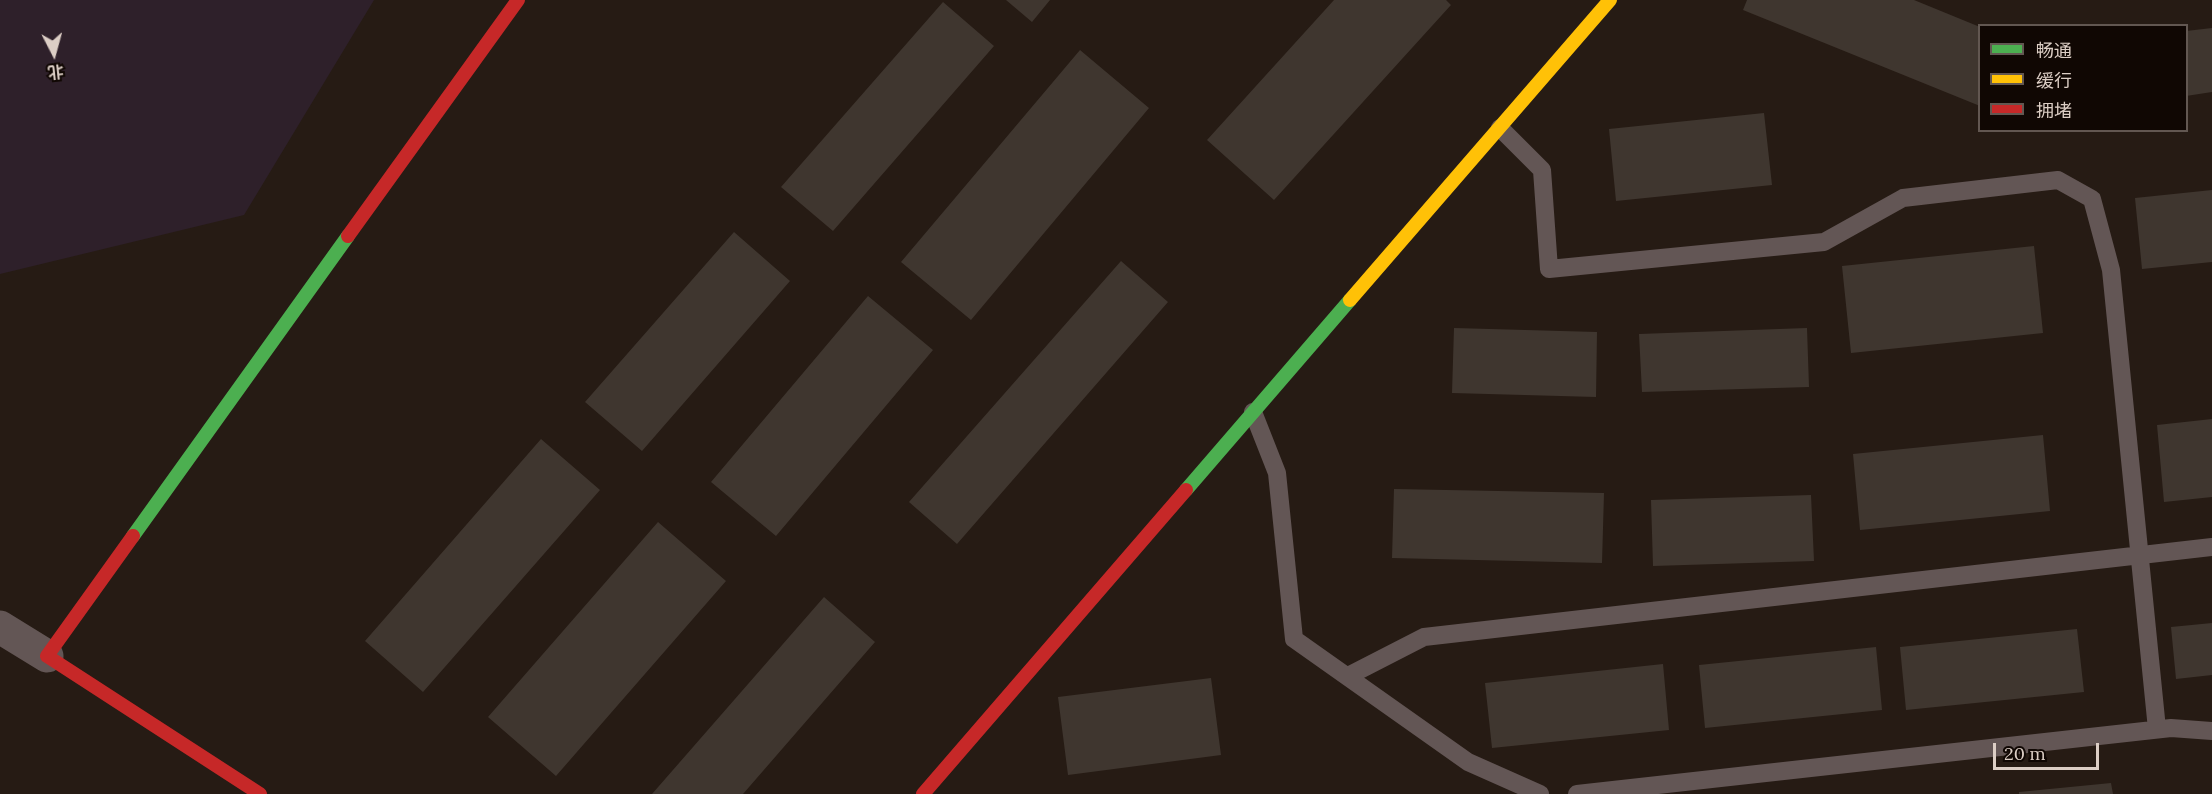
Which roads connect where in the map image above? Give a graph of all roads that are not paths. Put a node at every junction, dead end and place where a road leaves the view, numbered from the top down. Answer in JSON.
{"nodes":[{"id":1,"x":518,"y":0,"type":"edge"},
{"id":2,"x":1610,"y":0,"type":"edge"},
{"id":3,"x":1500,"y":128,"type":"junction"},
{"id":4,"x":1253,"y":412,"type":"junction"},
{"id":5,"x":2212,"y":547,"type":"edge"},
{"id":6,"x":2139,"y":555,"type":"junction"},
{"id":7,"x":0,"y":627,"type":"edge"},
{"id":8,"x":47,"y":656,"type":"junction"},
{"id":9,"x":1348,"y":676,"type":"junction"},
{"id":10,"x":2157,"y":729,"type":"junction"},
{"id":11,"x":2212,"y":731,"type":"edge"},
{"id":12,"x":260,"y":794,"type":"edge"},
{"id":13,"x":923,"y":794,"type":"edge"},
{"id":14,"x":1540,"y":794,"type":"edge"},
{"id":15,"x":1577,"y":794,"type":"edge"}],
"edges":[{"from":1,"to":8,"type":"street"},
{"from":2,"to":3,"type":"street"},
{"from":3,"to":4,"type":"street"},
{"from":3,"to":6,"type":"lane"},
{"from":4,"to":9,"type":"lane"},
{"from":4,"to":13,"type":"street"},
{"from":5,"to":6,"type":"lane"},
{"from":6,"to":9,"type":"lane"},
{"from":6,"to":10,"type":"lane"},
{"from":7,"to":8,"type":"street"},
{"from":8,"to":12,"type":"street"},
{"from":9,"to":14,"type":"lane"},
{"from":10,"to":11,"type":"lane"},
{"from":10,"to":15,"type":"lane"}]}
